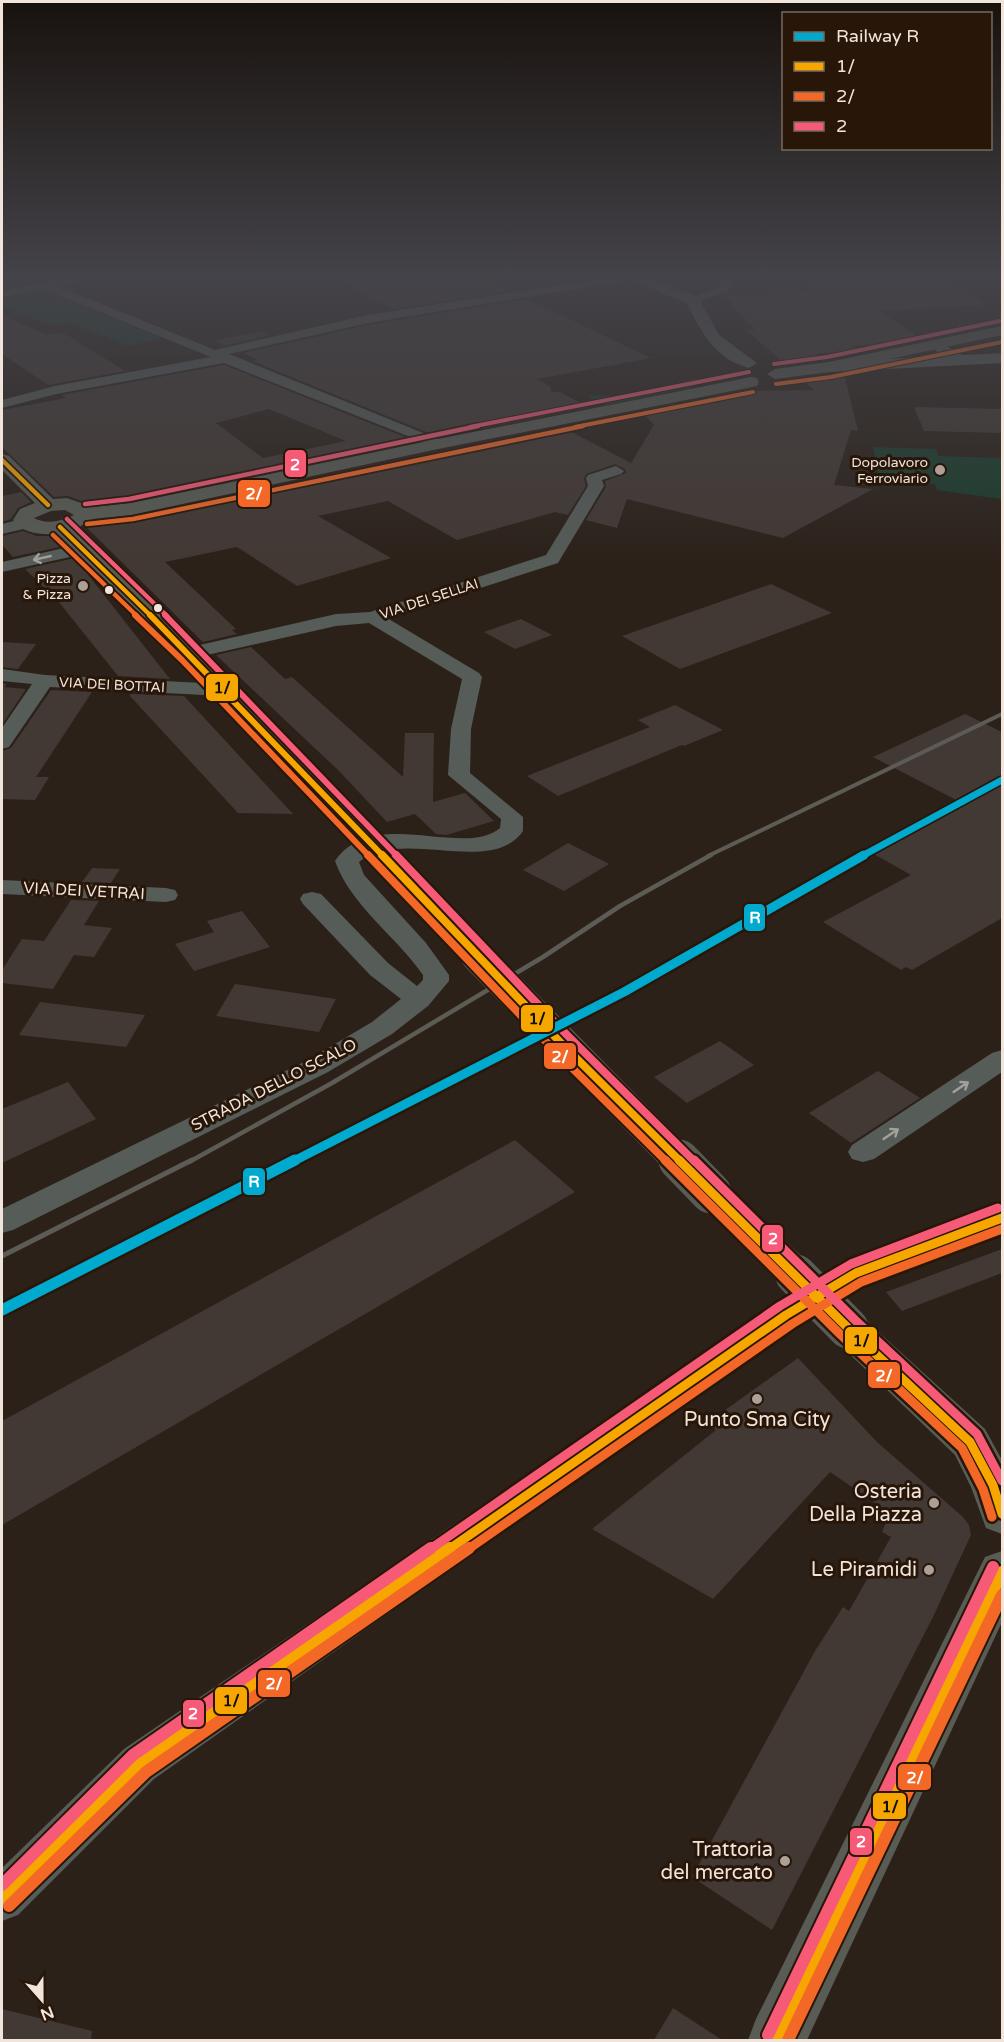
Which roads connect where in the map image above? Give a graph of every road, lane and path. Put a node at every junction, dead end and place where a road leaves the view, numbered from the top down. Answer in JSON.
{"nodes":[{"id":1,"x":135,"y":373,"type":"edge"},
{"id":2,"x":266,"y":373,"type":"edge"},
{"id":3,"x":711,"y":373,"type":"edge"},
{"id":4,"x":726,"y":373,"type":"edge"},
{"id":5,"x":780,"y":373,"type":"edge"},
{"id":6,"x":775,"y":374,"type":"joint"},
{"id":7,"x":2,"y":404,"type":"edge"},
{"id":8,"x":438,"y":444,"type":"junction"},
{"id":9,"x":2,"y":459,"type":"edge"},
{"id":10,"x":616,"y":471,"type":"dead end"},
{"id":11,"x":54,"y":516,"type":"junction"},
{"id":12,"x":26,"y":523,"type":"joint"},
{"id":13,"x":2,"y":529,"type":"edge"},
{"id":14,"x":82,"y":549,"type":"junction"},
{"id":15,"x":2,"y":567,"type":"edge"},
{"id":16,"x":372,"y":617,"type":"junction"},
{"id":17,"x":189,"y":653,"type":"junction"},
{"id":18,"x":2,"y":675,"type":"edge"},
{"id":19,"x":44,"y":681,"type":"junction"},
{"id":20,"x":223,"y":690,"type":"junction"},
{"id":21,"x":2,"y":743,"type":"edge"},
{"id":22,"x":372,"y":846,"type":"junction"},
{"id":23,"x":2,"y":887,"type":"edge"},
{"id":24,"x":166,"y":895,"type":"dead end"},
{"id":25,"x":312,"y":899,"type":"dead end"},
{"id":26,"x":419,"y":1000,"type":"junction"},
{"id":27,"x":1002,"y":1059,"type":"edge"},
{"id":28,"x":863,"y":1152,"type":"dead end"},
{"id":29,"x":1002,"y":1218,"type":"edge"},
{"id":30,"x":2,"y":1222,"type":"edge"},
{"id":31,"x":856,"y":1273,"type":"tunnel mouth"},
{"id":32,"x":786,"y":1315,"type":"tunnel mouth"},
{"id":33,"x":986,"y":1447,"type":"edge"},
{"id":34,"x":1002,"y":1514,"type":"edge"},
{"id":35,"x":1002,"y":1572,"type":"edge"},
{"id":36,"x":2,"y":1899,"type":"edge"},
{"id":37,"x":777,"y":2040,"type":"edge"}],
"edges":[{"from":1,"to":7,"type":"street"},
{"from":2,"to":8,"type":"street"},
{"from":3,"to":8,"type":"main road"},
{"from":4,"to":6,"type":"main road"},
{"from":5,"to":6,"type":"main road"},
{"from":8,"to":11,"type":"main road"},
{"from":9,"to":11,"type":"main road"},
{"from":10,"to":16,"type":"street","name":"VIA DEI SELLAI"},
{"from":11,"to":12,"type":"main road"},
{"from":11,"to":14,"type":"main road"},
{"from":12,"to":13,"type":"street"},
{"from":14,"to":15,"type":"street","one_way":true},
{"from":14,"to":17,"type":"main road"},
{"from":16,"to":17,"type":"street","name":"VIA DEI SELLAI"},
{"from":16,"to":22,"type":"street"},
{"from":17,"to":20,"type":"main road"},
{"from":18,"to":19,"type":"street","name":"VIA DEI BOTTAI"},
{"from":19,"to":20,"type":"street","name":"VIA DEI BOTTAI"},
{"from":19,"to":21,"type":"street"},
{"from":20,"to":22,"type":"main road"},
{"from":22,"to":26,"type":"street","name":"STRADA DELLO SCALO"},
{"from":22,"to":33,"type":"main road","bridge":true},
{"from":23,"to":24,"type":"street","name":"VIA DEI VETRAI"},
{"from":25,"to":26,"type":"street"},
{"from":26,"to":30,"type":"street","name":"STRADA DELLO SCALO"},
{"from":28,"to":27,"type":"street","one_way":true},
{"from":29,"to":31,"type":"street"},
{"from":32,"to":36,"type":"street"},
{"from":33,"to":34,"type":"main road"},
{"from":35,"to":37,"type":"main road"}]}
